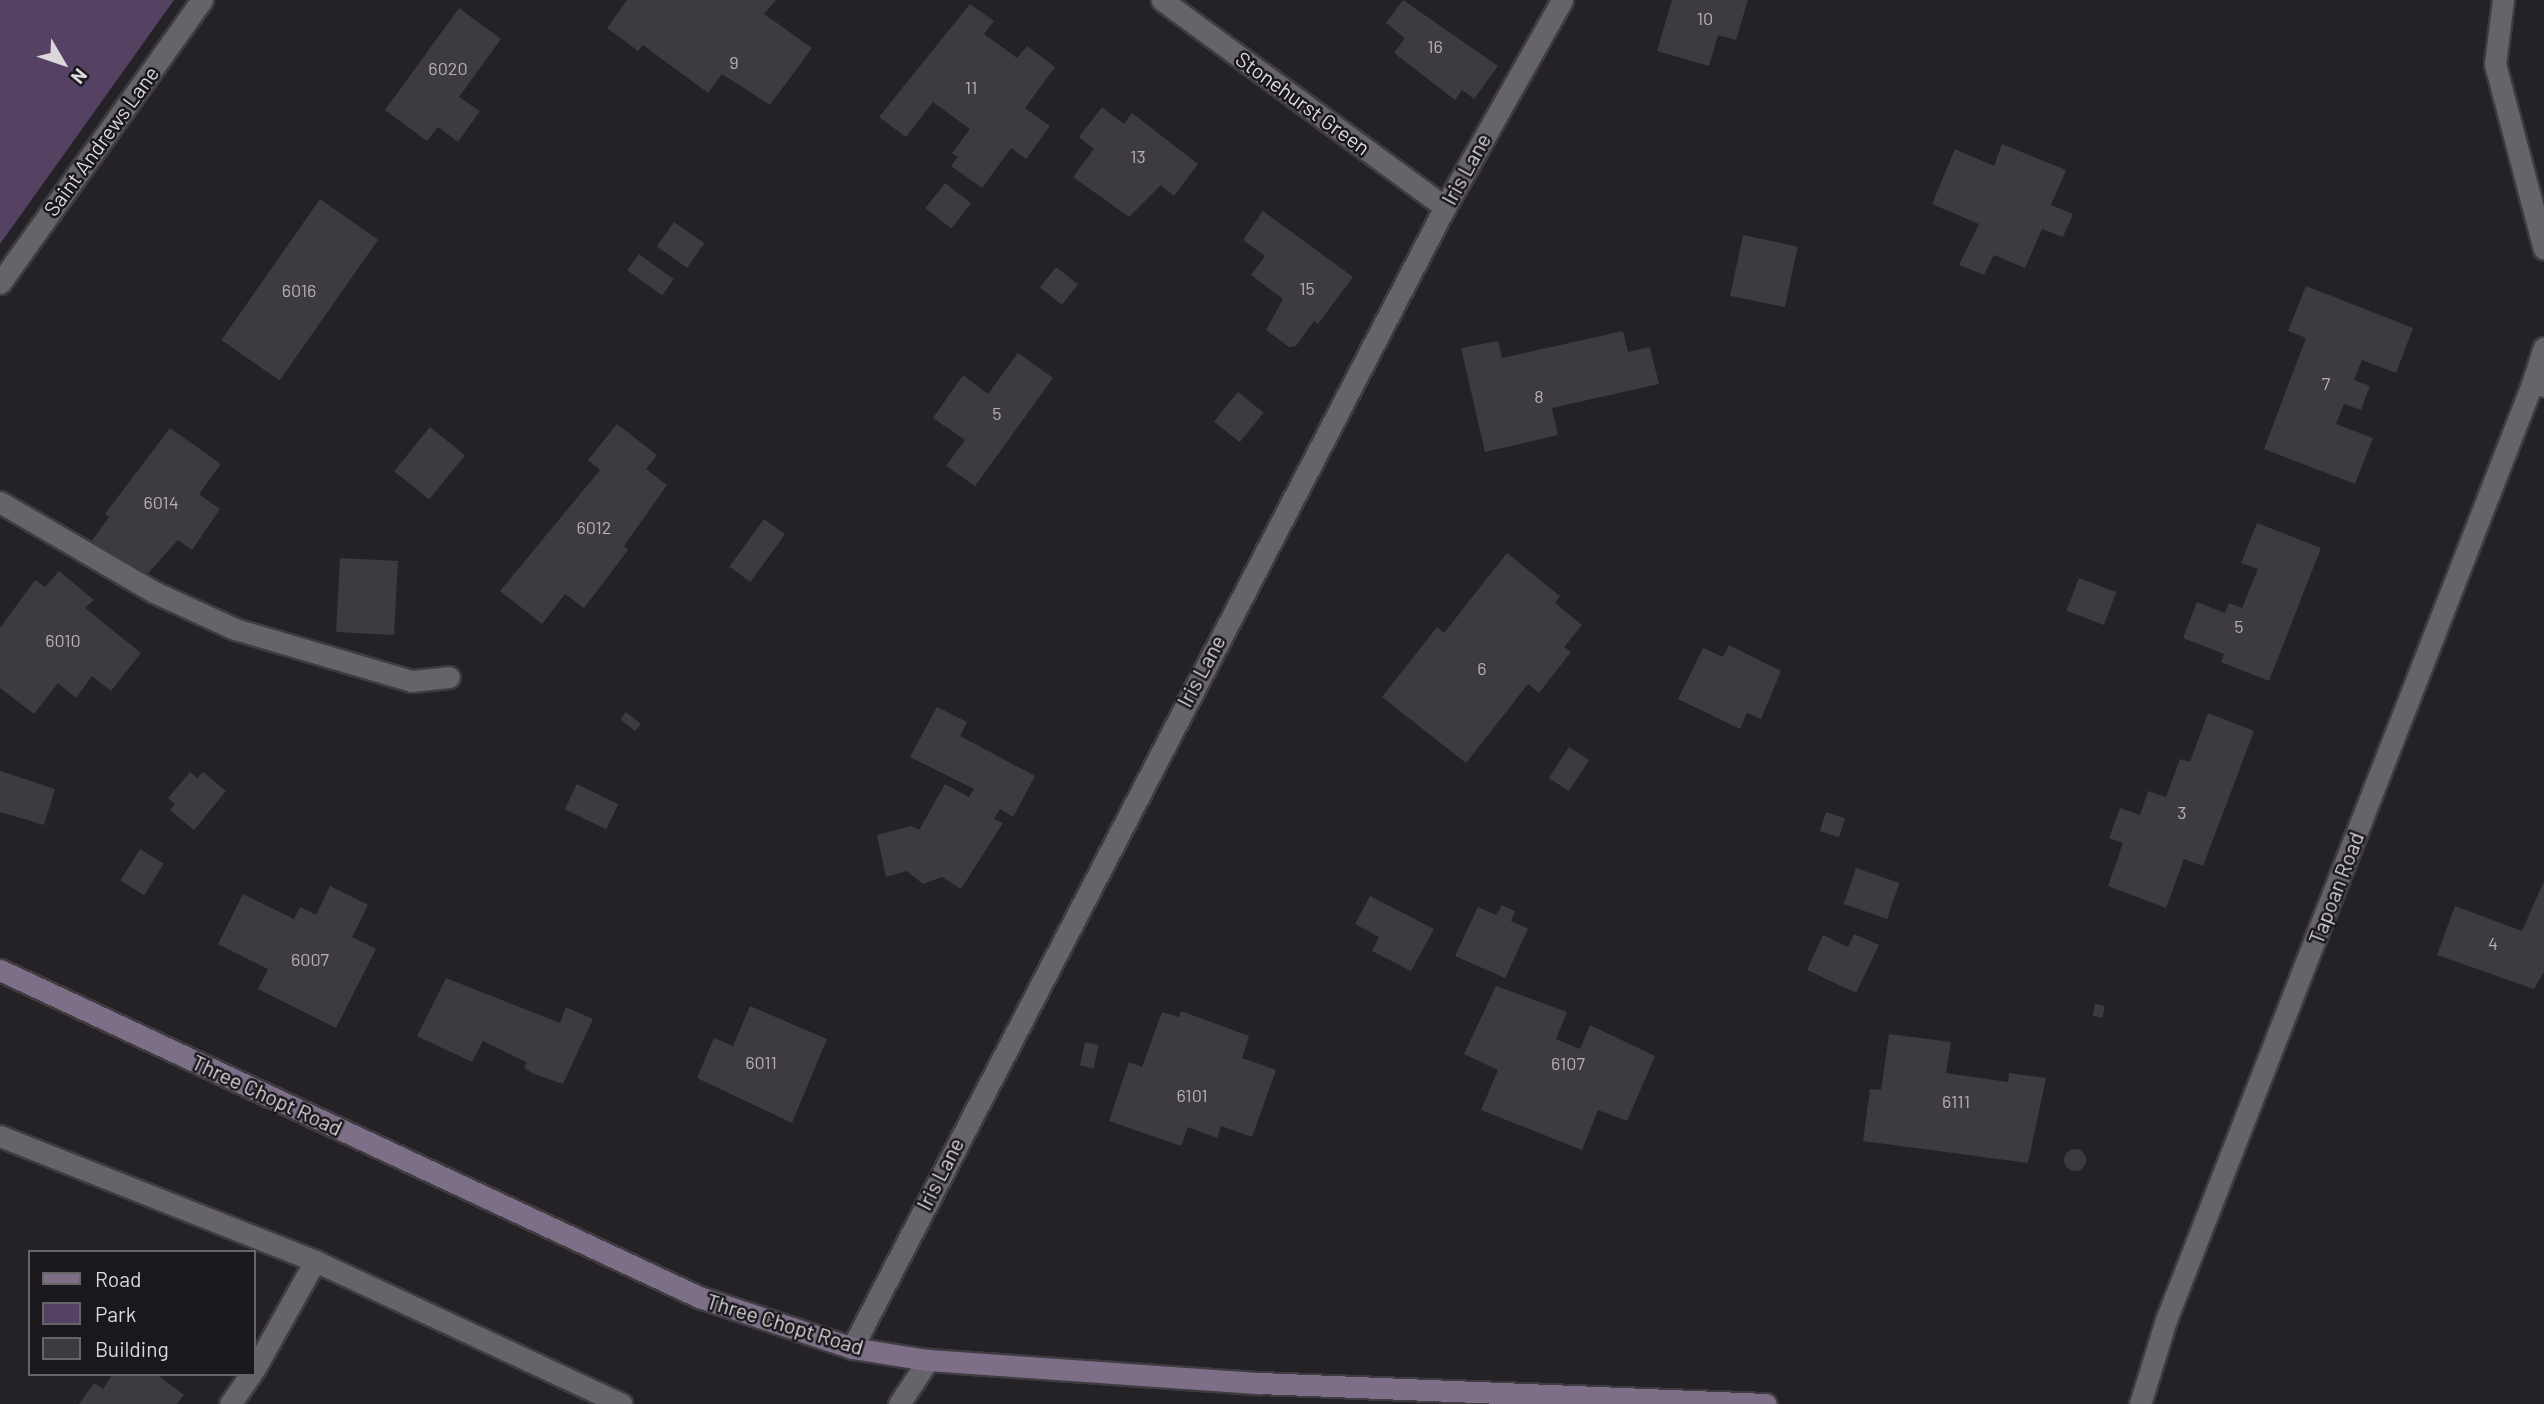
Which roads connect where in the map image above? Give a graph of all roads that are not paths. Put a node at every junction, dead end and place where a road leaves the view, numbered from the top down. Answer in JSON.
{"nodes":[{"id":1,"x":202,"y":0,"type":"edge"},
{"id":2,"x":1162,"y":0,"type":"edge"},
{"id":3,"x":1562,"y":0,"type":"edge"},
{"id":4,"x":2503,"y":0,"type":"edge"},
{"id":5,"x":1445,"y":207,"type":"junction"},
{"id":6,"x":2544,"y":249,"type":"edge"},
{"id":7,"x":0,"y":283,"type":"edge"},
{"id":8,"x":2544,"y":348,"type":"edge"},
{"id":9,"x":2538,"y":385,"type":"edge"},
{"id":10,"x":0,"y":502,"type":"edge"},
{"id":11,"x":449,"y":677,"type":"dead end"},
{"id":12,"x":0,"y":970,"type":"edge"},
{"id":13,"x":0,"y":1136,"type":"edge"},
{"id":14,"x":315,"y":1261,"type":"junction"},
{"id":15,"x":852,"y":1348,"type":"junction"},
{"id":16,"x":928,"y":1360,"type":"junction"},
{"id":17,"x":256,"y":1365,"type":"edge"},
{"id":18,"x":249,"y":1376,"type":"edge"},
{"id":19,"x":230,"y":1404,"type":"edge"},
{"id":20,"x":621,"y":1404,"type":"edge"},
{"id":21,"x":899,"y":1404,"type":"edge"},
{"id":22,"x":1766,"y":1404,"type":"edge"},
{"id":23,"x":2140,"y":1404,"type":"edge"}],
"edges":[{"from":1,"to":7,"type":"street","name":"Saint Andrews Lane"},
{"from":2,"to":5,"type":"street","name":"Stonehurst Green"},
{"from":3,"to":5,"type":"street","name":"Iris Lane"},
{"from":4,"to":6,"type":"street"},
{"from":5,"to":15,"type":"street","name":"Iris Lane"},
{"from":8,"to":9,"type":"street","name":"Tapoan Road"},
{"from":9,"to":23,"type":"street","name":"Tapoan Road"},
{"from":10,"to":11,"type":"street"},
{"from":12,"to":15,"type":"main road","name":"Three Chopt Road"},
{"from":13,"to":14,"type":"street"},
{"from":14,"to":17,"type":"street"},
{"from":14,"to":20,"type":"street"},
{"from":15,"to":16,"type":"main road","name":"Three Chopt Road"},
{"from":16,"to":21,"type":"street"},
{"from":16,"to":22,"type":"main road","name":"Three Chopt Road"},
{"from":18,"to":19,"type":"street"}]}
